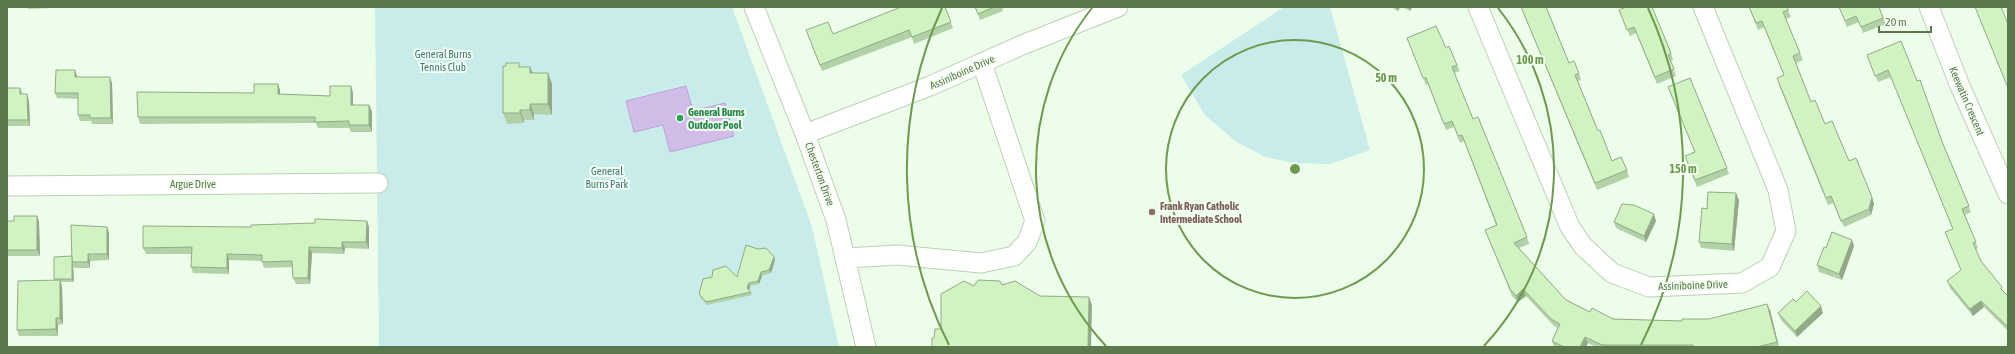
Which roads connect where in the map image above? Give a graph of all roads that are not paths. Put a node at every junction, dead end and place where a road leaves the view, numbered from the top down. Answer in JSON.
{"nodes":[{"id":1,"x":754,"y":7,"type":"edge"},
{"id":2,"x":1118,"y":7,"type":"edge"},
{"id":3,"x":1478,"y":7,"type":"edge"},
{"id":4,"x":1703,"y":7,"type":"edge"},
{"id":5,"x":1929,"y":7,"type":"edge"},
{"id":6,"x":982,"y":63,"type":"junction"},
{"id":7,"x":805,"y":134,"type":"junction"},
{"id":8,"x":378,"y":183,"type":"dead end"},
{"id":9,"x":7,"y":186,"type":"edge"},
{"id":10,"x":2008,"y":194,"type":"edge"},
{"id":11,"x":847,"y":258,"type":"junction"},
{"id":12,"x":866,"y":347,"type":"edge"}],
"edges":[{"from":1,"to":7,"type":"street","name":"Chesterton Drive"},
{"from":2,"to":6,"type":"street","name":"Assiniboine Drive"},
{"from":3,"to":4,"type":"street","name":"Assiniboine Drive"},
{"from":5,"to":10,"type":"street","name":"Keewatin Crescent"},
{"from":6,"to":7,"type":"street","name":"Assiniboine Drive"},
{"from":6,"to":11,"type":"street"},
{"from":7,"to":11,"type":"street","name":"Chesterton Drive"},
{"from":8,"to":9,"type":"street","name":"Argue Drive"},
{"from":11,"to":12,"type":"street","name":"Chesterton Drive"}]}
